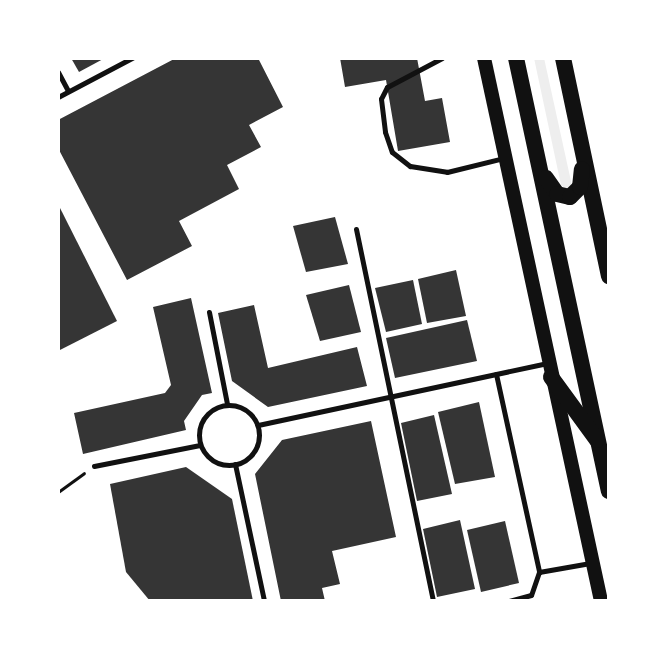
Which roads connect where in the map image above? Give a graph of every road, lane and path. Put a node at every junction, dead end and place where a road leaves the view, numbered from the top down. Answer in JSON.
{"nodes":[{"id":1,"x":132,"y":58,"type":"edge"},
{"id":2,"x":442,"y":58,"type":"edge"},
{"id":3,"x":484,"y":58,"type":"edge"},
{"id":4,"x":516,"y":58,"type":"edge"},
{"id":5,"x":563,"y":58,"type":"edge"},
{"id":6,"x":58,"y":72,"type":"edge"},
{"id":7,"x":68,"y":91,"type":"junction"},
{"id":8,"x":58,"y":97,"type":"edge"},
{"id":9,"x":583,"y":156,"type":"junction"},
{"id":10,"x":505,"y":158,"type":"junction"},
{"id":11,"x":539,"y":166,"type":"junction"},
{"id":12,"x":356,"y":229,"type":"dead end"},
{"id":13,"x":609,"y":276,"type":"edge"},
{"id":14,"x":209,"y":312,"type":"dead end"},
{"id":15,"x":549,"y":370,"type":"junction"},
{"id":16,"x":496,"y":374,"type":"junction"},
{"id":17,"x":391,"y":397,"type":"junction"},
{"id":18,"x":227,"y":404,"type":"junction"},
{"id":19,"x":258,"y":425,"type":"junction"},
{"id":20,"x":200,"y":445,"type":"junction"},
{"id":21,"x":600,"y":445,"type":"junction"},
{"id":22,"x":235,"y":464,"type":"junction"},
{"id":23,"x":94,"y":466,"type":"joint"},
{"id":24,"x":609,"y":491,"type":"edge"},
{"id":25,"x":58,"y":492,"type":"edge"},
{"id":26,"x":594,"y":563,"type":"junction"},
{"id":27,"x":539,"y":572,"type":"junction"},
{"id":28,"x":264,"y":601,"type":"edge"},
{"id":29,"x":433,"y":601,"type":"edge"},
{"id":30,"x":508,"y":601,"type":"edge"},
{"id":31,"x":601,"y":601,"type":"edge"}],
"edges":[{"from":1,"to":7,"type":"lane"},
{"from":2,"to":10,"type":"lane"},
{"from":3,"to":10,"type":"main road"},
{"from":4,"to":11,"type":"main road"},
{"from":5,"to":9,"type":"main road"},
{"from":6,"to":7,"type":"lane"},
{"from":7,"to":8,"type":"lane"},
{"from":9,"to":11,"type":"main road"},
{"from":9,"to":13,"type":"main road"},
{"from":10,"to":15,"type":"main road"},
{"from":11,"to":21,"type":"main road"},
{"from":12,"to":17,"type":"lane"},
{"from":14,"to":18,"type":"lane"},
{"from":15,"to":16,"type":"lane"},
{"from":15,"to":21,"type":"main road"},
{"from":15,"to":26,"type":"main road"},
{"from":16,"to":17,"type":"lane"},
{"from":16,"to":27,"type":"lane"},
{"from":17,"to":19,"type":"lane"},
{"from":17,"to":29,"type":"lane"},
{"from":18,"to":19,"type":"lane"},
{"from":18,"to":20,"type":"lane"},
{"from":19,"to":22,"type":"lane"},
{"from":20,"to":22,"type":"lane"},
{"from":20,"to":23,"type":"lane"},
{"from":21,"to":24,"type":"main road"},
{"from":22,"to":28,"type":"lane"},
{"from":23,"to":25,"type":"path"},
{"from":26,"to":27,"type":"lane"},
{"from":26,"to":31,"type":"main road"},
{"from":27,"to":30,"type":"lane"}]}
